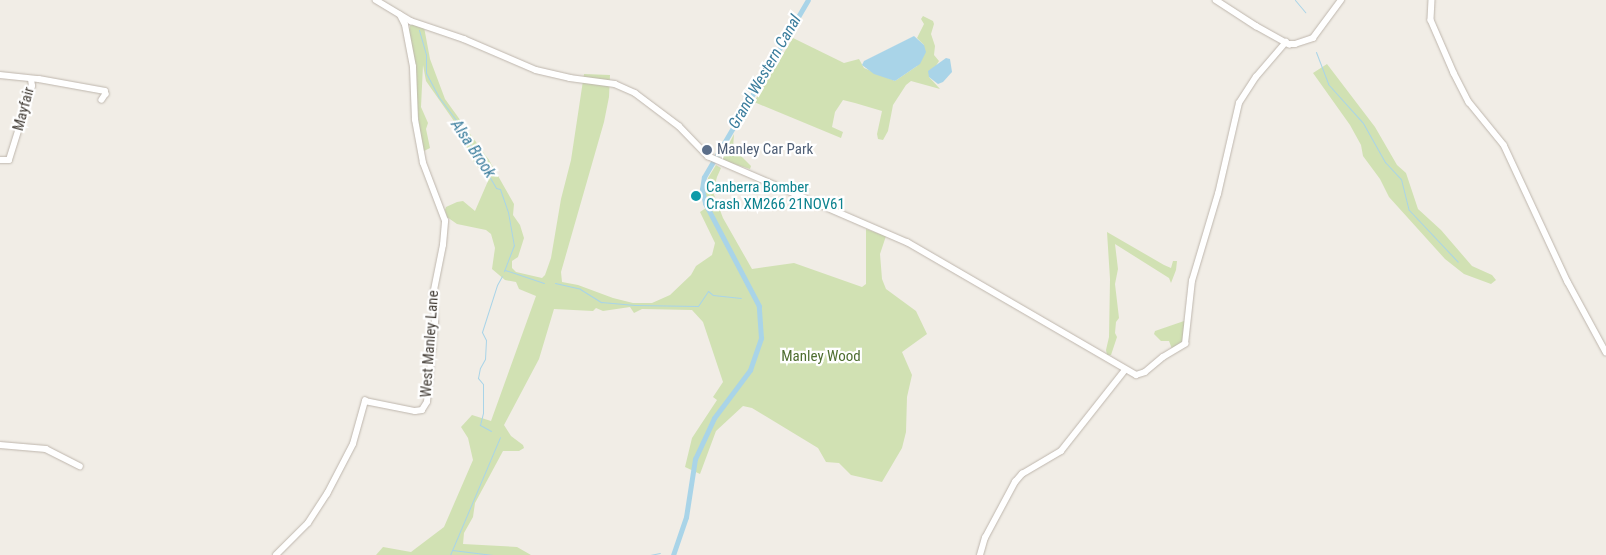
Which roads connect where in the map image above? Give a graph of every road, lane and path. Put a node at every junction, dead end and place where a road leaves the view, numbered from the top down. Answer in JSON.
{"nodes":[{"id":1,"x":376,"y":0,"type":"edge"},
{"id":2,"x":1216,"y":0,"type":"edge"},
{"id":3,"x":1341,"y":0,"type":"edge"},
{"id":4,"x":1432,"y":0,"type":"edge"},
{"id":5,"x":408,"y":23,"type":"junction"},
{"id":6,"x":1286,"y":42,"type":"junction"},
{"id":7,"x":0,"y":75,"type":"edge"},
{"id":8,"x":31,"y":80,"type":"junction"},
{"id":9,"x":102,"y":100,"type":"dead end"},
{"id":10,"x":0,"y":160,"type":"edge"},
{"id":11,"x":1606,"y":352,"type":"edge"},
{"id":12,"x":1125,"y":370,"type":"junction"},
{"id":13,"x":0,"y":445,"type":"edge"},
{"id":14,"x":80,"y":466,"type":"dead end"},
{"id":15,"x":276,"y":555,"type":"edge"},
{"id":16,"x":980,"y":555,"type":"edge"}],
"edges":[{"from":1,"to":5,"type":"street","name":"West Manley Lane"},
{"from":2,"to":6,"type":"street"},
{"from":3,"to":6,"type":"street"},
{"from":4,"to":11,"type":"street"},
{"from":5,"to":12,"type":"street"},
{"from":5,"to":15,"type":"street","name":"West Manley Lane"},
{"from":6,"to":12,"type":"street"},
{"from":7,"to":8,"type":"street","name":"Mayfair"},
{"from":8,"to":9,"type":"street"},
{"from":8,"to":10,"type":"street","name":"Mayfair"},
{"from":12,"to":16,"type":"street"},
{"from":13,"to":14,"type":"street"}]}
